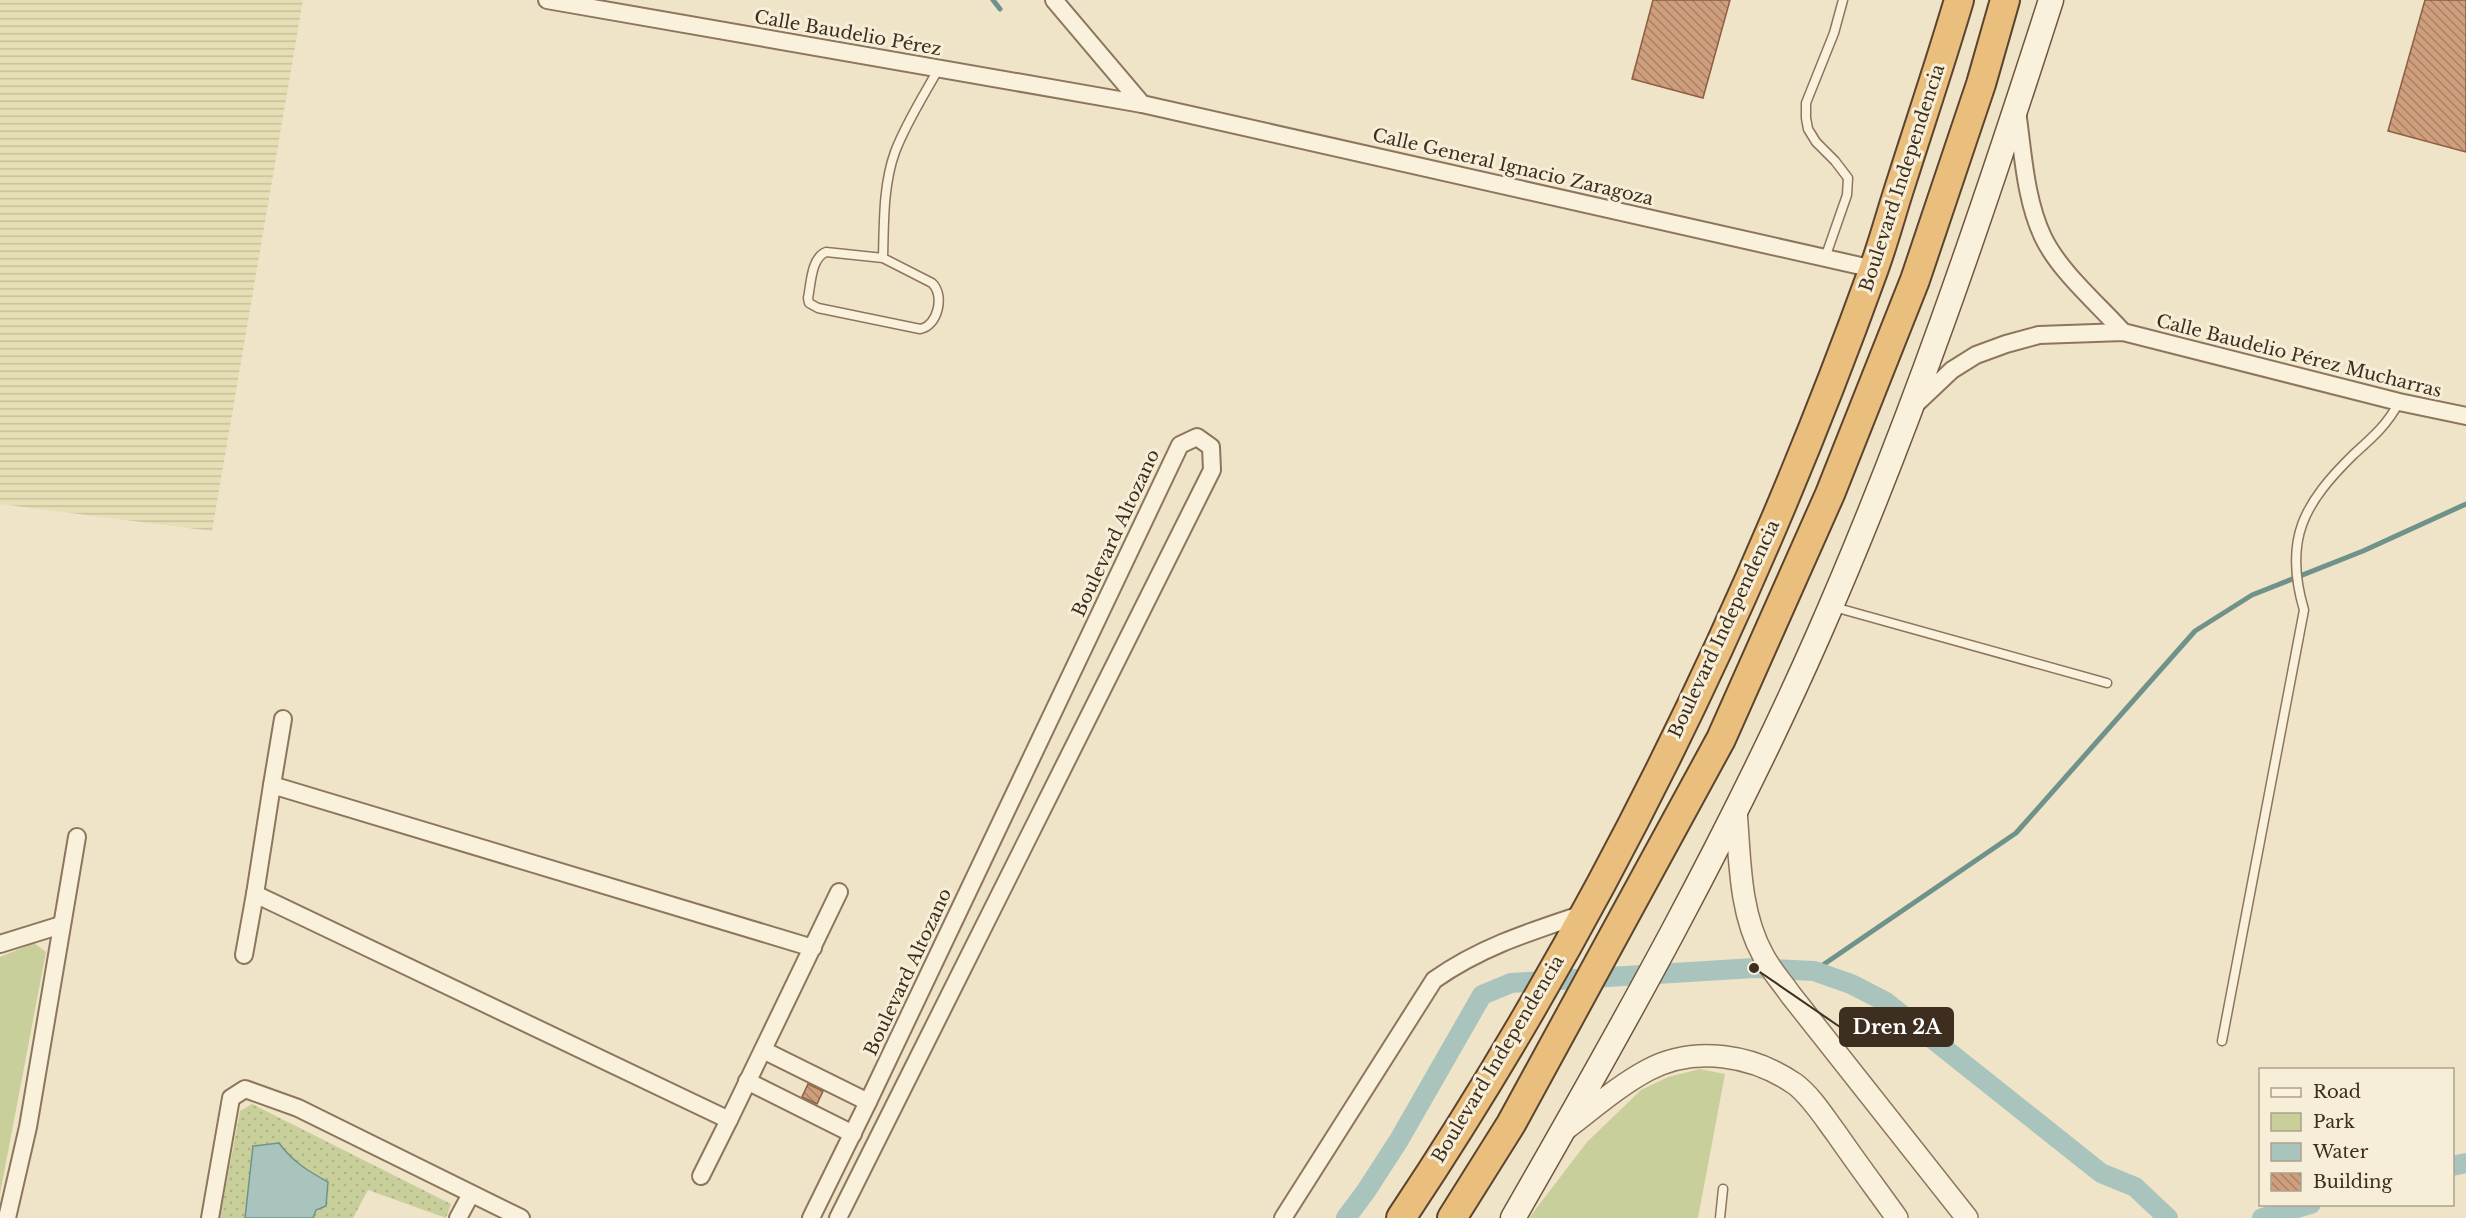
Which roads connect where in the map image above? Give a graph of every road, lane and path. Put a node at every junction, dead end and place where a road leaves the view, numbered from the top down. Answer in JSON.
{"nodes":[{"id":1,"x":547,"y":0,"type":"edge"},
{"id":2,"x":1054,"y":0,"type":"edge"},
{"id":3,"x":1843,"y":0,"type":"edge"},
{"id":4,"x":1959,"y":0,"type":"edge"},
{"id":5,"x":2005,"y":0,"type":"edge"},
{"id":6,"x":2051,"y":0,"type":"edge"},
{"id":7,"x":939,"y":68,"type":"junction"},
{"id":8,"x":1142,"y":104,"type":"junction"},
{"id":9,"x":2017,"y":107,"type":"junction"},
{"id":10,"x":883,"y":258,"type":"junction"},
{"id":11,"x":1825,"y":258,"type":"junction"},
{"id":12,"x":1874,"y":269,"type":"junction"},
{"id":13,"x":2123,"y":332,"type":"junction"},
{"id":14,"x":2399,"y":402,"type":"junction"},
{"id":15,"x":1909,"y":411,"type":"junction"},
{"id":16,"x":2466,"y":416,"type":"edge"},
{"id":17,"x":1830,"y":606,"type":"junction"},
{"id":18,"x":2107,"y":683,"type":"dead end"},
{"id":19,"x":283,"y":719,"type":"dead end"},
{"id":20,"x":272,"y":785,"type":"junction"},
{"id":21,"x":1736,"y":810,"type":"junction"},
{"id":22,"x":77,"y":837,"type":"dead end"},
{"id":23,"x":839,"y":892,"type":"dead end"},
{"id":24,"x":255,"y":894,"type":"junction"},
{"id":25,"x":1583,"y":914,"type":"junction"},
{"id":26,"x":61,"y":925,"type":"junction"},
{"id":27,"x":0,"y":944,"type":"edge"},
{"id":28,"x":813,"y":948,"type":"junction"},
{"id":29,"x":244,"y":954,"type":"dead end"},
{"id":30,"x":2222,"y":1041,"type":"dead end"},
{"id":31,"x":763,"y":1050,"type":"junction"},
{"id":32,"x":747,"y":1082,"type":"junction"},
{"id":33,"x":868,"y":1102,"type":"junction"},
{"id":34,"x":729,"y":1120,"type":"junction"},
{"id":35,"x":1563,"y":1131,"type":"junction"},
{"id":36,"x":853,"y":1134,"type":"junction"},
{"id":37,"x":701,"y":1176,"type":"dead end"},
{"id":38,"x":1723,"y":1189,"type":"dead end"},
{"id":39,"x":471,"y":1194,"type":"junction"},
{"id":40,"x":7,"y":1218,"type":"edge"},
{"id":41,"x":210,"y":1218,"type":"edge"},
{"id":42,"x":458,"y":1218,"type":"edge"},
{"id":43,"x":521,"y":1218,"type":"edge"},
{"id":44,"x":811,"y":1218,"type":"edge"},
{"id":45,"x":838,"y":1218,"type":"edge"},
{"id":46,"x":1283,"y":1218,"type":"edge"},
{"id":47,"x":1401,"y":1218,"type":"edge"},
{"id":48,"x":1452,"y":1218,"type":"edge"},
{"id":49,"x":1513,"y":1218,"type":"edge"},
{"id":50,"x":1720,"y":1218,"type":"edge"},
{"id":51,"x":1898,"y":1218,"type":"edge"},
{"id":52,"x":1967,"y":1218,"type":"edge"}],
"edges":[{"from":1,"to":7,"type":"street","name":"Calle Baudelio Pérez"},
{"from":2,"to":8,"type":"street"},
{"from":3,"to":11,"type":"lane"},
{"from":4,"to":12,"type":"highway","name":"Boulevard Independencia"},
{"from":5,"to":48,"type":"highway","name":"Boulevard Independencia"},
{"from":6,"to":9,"type":"main road"},
{"from":7,"to":8,"type":"street","name":"Calle Baudelio Pérez"},
{"from":7,"to":10,"type":"lane"},
{"from":8,"to":11,"type":"street","name":"Calle General Ignacio Zaragoza"},
{"from":9,"to":13,"type":"street"},
{"from":9,"to":15,"type":"main road"},
{"from":10,"to":10,"type":"lane"},
{"from":11,"to":12,"type":"street","name":"Calle General Ignacio Zaragoza"},
{"from":12,"to":25,"type":"highway","name":"Boulevard Independencia"},
{"from":13,"to":14,"type":"street","name":"Calle Baudelio Pérez Mucharras"},
{"from":13,"to":15,"type":"street"},
{"from":14,"to":16,"type":"street","name":"Calle Baudelio Pérez Mucharras"},
{"from":14,"to":30,"type":"lane"},
{"from":15,"to":17,"type":"main road"},
{"from":17,"to":18,"type":"lane"},
{"from":17,"to":21,"type":"main road"},
{"from":19,"to":20,"type":"street"},
{"from":20,"to":24,"type":"street"},
{"from":20,"to":28,"type":"street"},
{"from":21,"to":35,"type":"main road"},
{"from":21,"to":52,"type":"street"},
{"from":22,"to":26,"type":"street"},
{"from":23,"to":28,"type":"street"},
{"from":24,"to":29,"type":"street"},
{"from":24,"to":34,"type":"street"},
{"from":25,"to":46,"type":"street"},
{"from":25,"to":47,"type":"highway","name":"Boulevard Independencia"},
{"from":26,"to":27,"type":"street"},
{"from":26,"to":40,"type":"street"},
{"from":28,"to":31,"type":"street"},
{"from":31,"to":32,"type":"street"},
{"from":31,"to":33,"type":"street"},
{"from":32,"to":34,"type":"street"},
{"from":32,"to":36,"type":"street"},
{"from":33,"to":36,"type":"street","name":"Boulevard Altozano"},
{"from":33,"to":45,"type":"street","name":"Boulevard Altozano"},
{"from":34,"to":37,"type":"street"},
{"from":35,"to":49,"type":"main road"},
{"from":35,"to":51,"type":"street"},
{"from":36,"to":44,"type":"street","name":"Boulevard Altozano"},
{"from":38,"to":50,"type":"lane"},
{"from":39,"to":41,"type":"street"},
{"from":39,"to":42,"type":"street"},
{"from":39,"to":43,"type":"street"}]}
